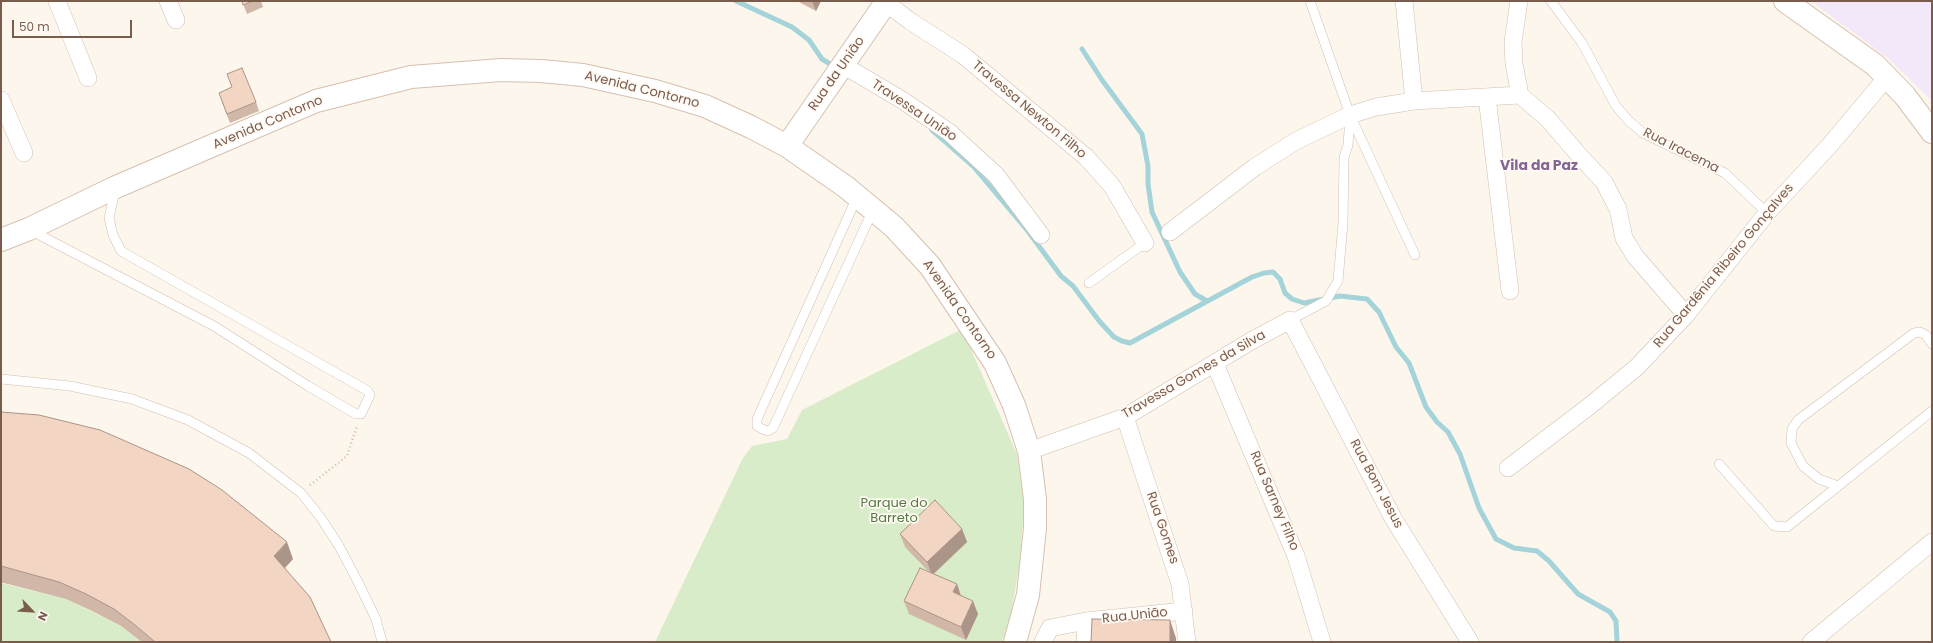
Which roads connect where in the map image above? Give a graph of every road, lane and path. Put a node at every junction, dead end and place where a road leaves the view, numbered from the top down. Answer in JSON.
{"nodes":[{"id":1,"x":57,"y":1,"type":"edge"},
{"id":2,"x":168,"y":1,"type":"edge"},
{"id":3,"x":1310,"y":1,"type":"edge"},
{"id":4,"x":1404,"y":1,"type":"edge"},
{"id":5,"x":1519,"y":1,"type":"edge"},
{"id":6,"x":1551,"y":1,"type":"edge"},
{"id":7,"x":1785,"y":1,"type":"edge"},
{"id":8,"x":886,"y":2,"type":"edge"},
{"id":9,"x":176,"y":20,"type":"dead end"},
{"id":10,"x":840,"y":70,"type":"junction"},
{"id":11,"x":1887,"y":77,"type":"junction"},
{"id":12,"x":88,"y":78,"type":"dead end"},
{"id":13,"x":1520,"y":95,"type":"junction"},
{"id":14,"x":1487,"y":97,"type":"junction"},
{"id":15,"x":1,"y":100,"type":"edge"},
{"id":16,"x":1414,"y":101,"type":"junction"},
{"id":17,"x":1350,"y":115,"type":"junction"},
{"id":18,"x":1932,"y":132,"type":"edge"},
{"id":19,"x":787,"y":146,"type":"junction"},
{"id":20,"x":24,"y":153,"type":"dead end"},
{"id":21,"x":116,"y":187,"type":"junction"},
{"id":22,"x":865,"y":203,"type":"junction"},
{"id":23,"x":1767,"y":213,"type":"junction"},
{"id":24,"x":29,"y":229,"type":"junction"},
{"id":25,"x":1170,"y":232,"type":"dead end"},
{"id":26,"x":1041,"y":235,"type":"dead end"},
{"id":27,"x":1,"y":240,"type":"edge"},
{"id":28,"x":1145,"y":243,"type":"joint"},
{"id":29,"x":1415,"y":255,"type":"dead end"},
{"id":30,"x":1089,"y":283,"type":"dead end"},
{"id":31,"x":1510,"y":291,"type":"dead end"},
{"id":32,"x":1686,"y":315,"type":"junction"},
{"id":33,"x":1290,"y":320,"type":"junction"},
{"id":34,"x":1932,"y":344,"type":"edge"},
{"id":35,"x":1215,"y":364,"type":"junction"},
{"id":36,"x":1,"y":379,"type":"edge"},
{"id":37,"x":1932,"y":411,"type":"edge"},
{"id":38,"x":361,"y":414,"type":"junction"},
{"id":39,"x":1125,"y":417,"type":"junction"},
{"id":40,"x":1029,"y":451,"type":"junction"},
{"id":41,"x":1719,"y":464,"type":"dead end"},
{"id":42,"x":1508,"y":468,"type":"dead end"},
{"id":43,"x":1838,"y":486,"type":"junction"},
{"id":44,"x":301,"y":493,"type":"junction"},
{"id":45,"x":1932,"y":542,"type":"edge"},
{"id":46,"x":1184,"y":612,"type":"junction"},
{"id":47,"x":1086,"y":621,"type":"junction"},
{"id":48,"x":382,"y":642,"type":"edge"},
{"id":49,"x":1015,"y":642,"type":"edge"},
{"id":50,"x":1043,"y":642,"type":"edge"},
{"id":51,"x":1085,"y":642,"type":"edge"},
{"id":52,"x":1187,"y":642,"type":"edge"},
{"id":53,"x":1322,"y":642,"type":"edge"},
{"id":54,"x":1470,"y":642,"type":"edge"},
{"id":55,"x":1810,"y":642,"type":"edge"}],
"edges":[{"from":1,"to":12,"type":"street"},
{"from":2,"to":9,"type":"street"},
{"from":3,"to":17,"type":"lane"},
{"from":4,"to":16,"type":"street"},
{"from":5,"to":13,"type":"street"},
{"from":6,"to":23,"type":"lane","name":"Rua Iracema"},
{"from":7,"to":11,"type":"street"},
{"from":8,"to":10,"type":"street","name":"Rua da União"},
{"from":8,"to":28,"type":"street","name":"Travessa Newton Filho"},
{"from":10,"to":19,"type":"street","name":"Rua da União"},
{"from":10,"to":26,"type":"street","name":"Travessa União"},
{"from":11,"to":18,"type":"street"},
{"from":11,"to":23,"type":"street","name":"Rua Gardênia Ribeiro Gonçalves"},
{"from":13,"to":14,"type":"street"},
{"from":13,"to":32,"type":"street"},
{"from":14,"to":16,"type":"street"},
{"from":14,"to":31,"type":"street"},
{"from":15,"to":20,"type":"street"},
{"from":16,"to":17,"type":"street"},
{"from":17,"to":25,"type":"street"},
{"from":17,"to":29,"type":"lane"},
{"from":17,"to":33,"type":"lane"},
{"from":19,"to":21,"type":"street","name":"Avenida Contorno"},
{"from":19,"to":22,"type":"street","name":"Avenida Contorno"},
{"from":21,"to":24,"type":"street","name":"Avenida Contorno"},
{"from":21,"to":38,"type":"lane"},
{"from":22,"to":22,"type":"lane"},
{"from":22,"to":40,"type":"street","name":"Avenida Contorno"},
{"from":23,"to":32,"type":"street","name":"Rua Gardênia Ribeiro Gonçalves"},
{"from":24,"to":27,"type":"street","name":"Avenida Contorno"},
{"from":24,"to":38,"type":"lane"},
{"from":28,"to":30,"type":"lane"},
{"from":32,"to":42,"type":"street","name":"Rua Gardênia Ribeiro Gonçalves"},
{"from":33,"to":35,"type":"street","name":"Travessa Gomes da Silva"},
{"from":33,"to":54,"type":"street","name":"Rua Bom Jesus"},
{"from":34,"to":43,"type":"lane"},
{"from":35,"to":39,"type":"street","name":"Travessa Gomes da Silva"},
{"from":35,"to":53,"type":"street","name":"Rua Sarney Filho"},
{"from":36,"to":44,"type":"lane"},
{"from":37,"to":43,"type":"lane"},
{"from":38,"to":44,"type":"path"},
{"from":39,"to":40,"type":"street","name":"Travessa Gomes da Silva"},
{"from":39,"to":46,"type":"street","name":"Rua Gomes"},
{"from":40,"to":49,"type":"street","name":"Avenida Contorno"},
{"from":41,"to":43,"type":"lane"},
{"from":44,"to":48,"type":"lane"},
{"from":45,"to":55,"type":"street"},
{"from":46,"to":47,"type":"street","name":"Rua União"},
{"from":46,"to":52,"type":"street","name":"Rua Gomes"},
{"from":47,"to":50,"type":"street","name":"Rua União"},
{"from":47,"to":51,"type":"street","name":"Rua União"}]}
